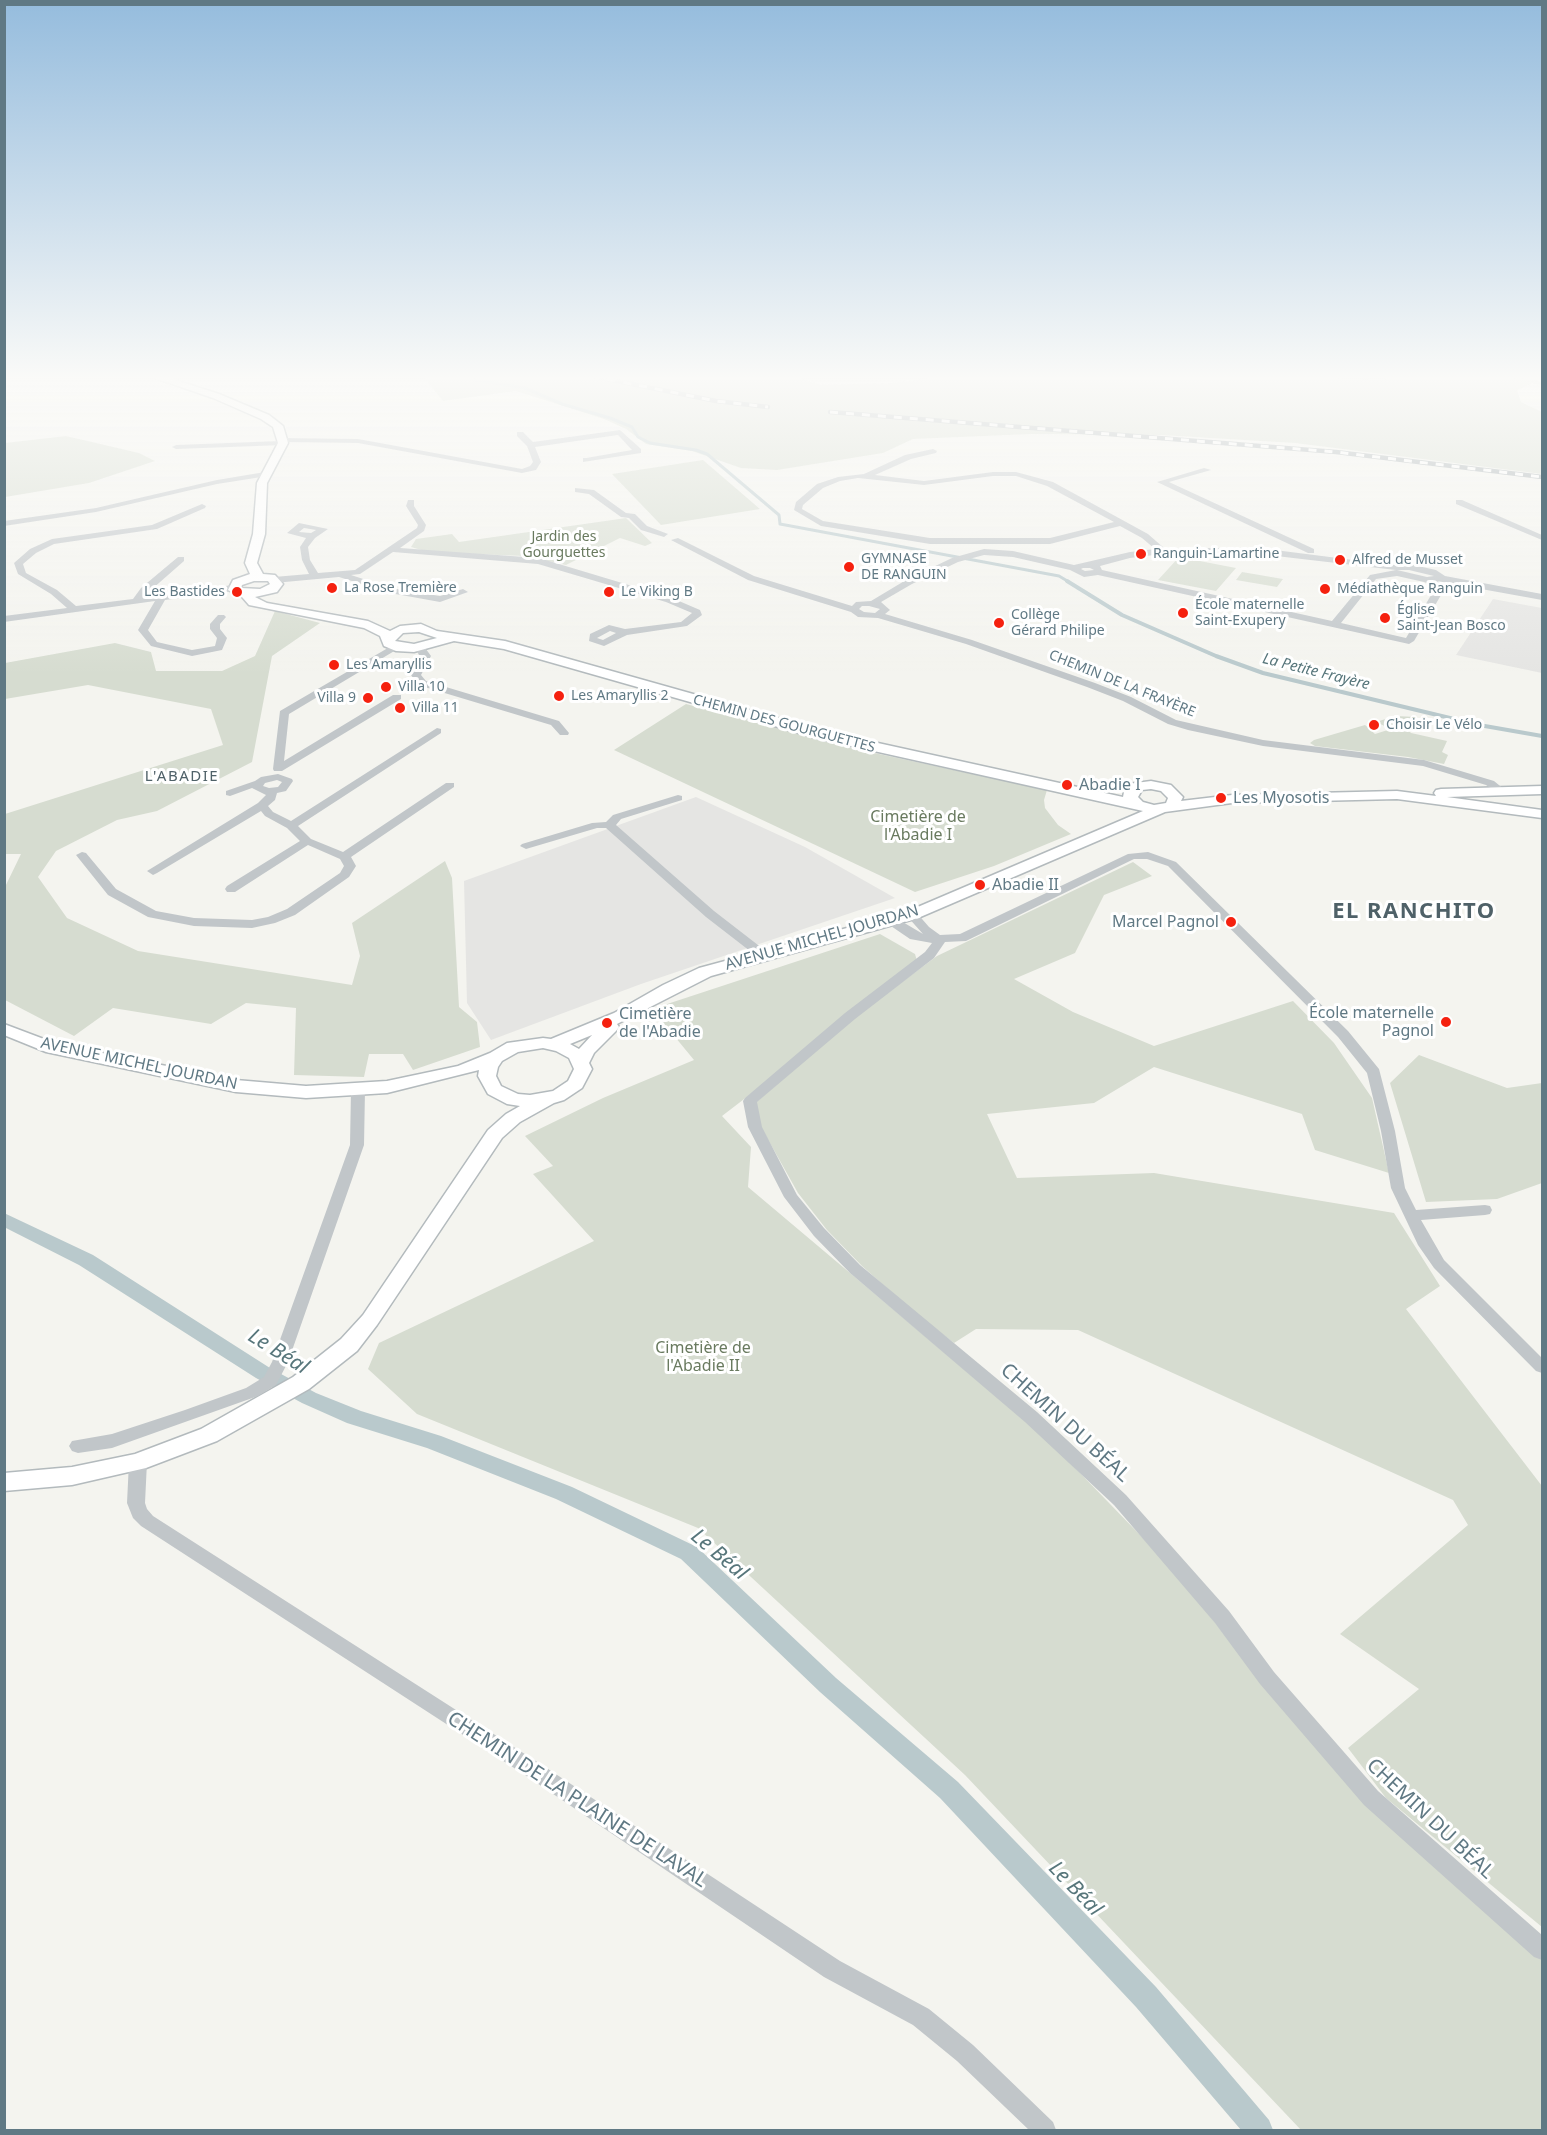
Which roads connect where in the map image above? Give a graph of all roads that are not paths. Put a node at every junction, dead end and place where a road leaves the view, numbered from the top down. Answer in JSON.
{"nodes":[{"id":1,"x":255,"y":476,"type":"edge"},
{"id":2,"x":264,"y":476,"type":"edge"},
{"id":3,"x":868,"y":476,"type":"edge"},
{"id":4,"x":980,"y":476,"type":"edge"},
{"id":5,"x":1026,"y":476,"type":"edge"},
{"id":6,"x":1185,"y":476,"type":"edge"},
{"id":7,"x":865,"y":477,"type":"junction"},
{"id":8,"x":578,"y":490,"type":"dead end"},
{"id":9,"x":411,"y":502,"type":"dead end"},
{"id":10,"x":1459,"y":502,"type":"dead end"},
{"id":11,"x":202,"y":506,"type":"dead end"},
{"id":12,"x":260,"y":509,"type":"junction"},
{"id":13,"x":1121,"y":523,"type":"junction"},
{"id":14,"x":4,"y":524,"type":"edge"},
{"id":15,"x":312,"y":536,"type":"dead end"},
{"id":16,"x":1542,"y":538,"type":"edge"},
{"id":17,"x":394,"y":550,"type":"junction"},
{"id":18,"x":1162,"y":551,"type":"junction"},
{"id":19,"x":1312,"y":556,"type":"junction"},
{"id":20,"x":181,"y":559,"type":"dead end"},
{"id":21,"x":1095,"y":569,"type":"junction"},
{"id":22,"x":1395,"y":571,"type":"junction"},
{"id":23,"x":332,"y":575,"type":"junction"},
{"id":24,"x":259,"y":577,"type":"junction"},
{"id":25,"x":315,"y":577,"type":"junction"},
{"id":26,"x":1442,"y":578,"type":"junction"},
{"id":27,"x":1427,"y":580,"type":"junction"},
{"id":28,"x":237,"y":584,"type":"junction"},
{"id":29,"x":273,"y":586,"type":"junction"},
{"id":30,"x":463,"y":592,"type":"dead end"},
{"id":31,"x":246,"y":594,"type":"junction"},
{"id":32,"x":1542,"y":597,"type":"edge"},
{"id":33,"x":162,"y":598,"type":"junction"},
{"id":34,"x":136,"y":601,"type":"junction"},
{"id":35,"x":826,"y":602,"type":"junction"},
{"id":36,"x":868,"y":603,"type":"junction"},
{"id":37,"x":75,"y":609,"type":"junction"},
{"id":38,"x":854,"y":610,"type":"junction"},
{"id":39,"x":878,"y":615,"type":"junction"},
{"id":40,"x":221,"y":617,"type":"dead end"},
{"id":41,"x":4,"y":619,"type":"edge"},
{"id":42,"x":1335,"y":624,"type":"junction"},
{"id":43,"x":406,"y":629,"type":"junction"},
{"id":44,"x":625,"y":632,"type":"dead end"},
{"id":45,"x":429,"y":641,"type":"junction"},
{"id":46,"x":392,"y":642,"type":"junction"},
{"id":47,"x":397,"y":697,"type":"dead end"},
{"id":48,"x":437,"y":731,"type":"dead end"},
{"id":49,"x":564,"y":733,"type":"dead end"},
{"id":50,"x":276,"y":773,"type":"junction"},
{"id":51,"x":257,"y":784,"type":"junction"},
{"id":52,"x":450,"y":785,"type":"dead end"},
{"id":53,"x":1500,"y":790,"type":"junction"},
{"id":54,"x":1542,"y":790,"type":"edge"},
{"id":55,"x":272,"y":792,"type":"junction"},
{"id":56,"x":230,"y":794,"type":"dead end"},
{"id":57,"x":1397,"y":795,"type":"junction"},
{"id":58,"x":678,"y":798,"type":"dead end"},
{"id":59,"x":1136,"y":798,"type":"junction"},
{"id":60,"x":1168,"y":802,"type":"junction"},
{"id":61,"x":262,"y":805,"type":"junction"},
{"id":62,"x":1542,"y":814,"type":"edge"},
{"id":63,"x":1126,"y":823,"type":"junction"},
{"id":64,"x":609,"y":825,"type":"junction"},
{"id":65,"x":291,"y":826,"type":"junction"},
{"id":66,"x":307,"y":841,"type":"junction"},
{"id":67,"x":526,"y":846,"type":"dead end"},
{"id":68,"x":82,"y":855,"type":"dead end"},
{"id":69,"x":344,"y":857,"type":"junction"},
{"id":70,"x":153,"y":871,"type":"dead end"},
{"id":71,"x":231,"y":889,"type":"dead end"},
{"id":72,"x":912,"y":915,"type":"junction"},
{"id":73,"x":892,"y":921,"type":"junction"},
{"id":74,"x":940,"y":940,"type":"junction"},
{"id":75,"x":763,"y":956,"type":"junction"},
{"id":76,"x":620,"y":1017,"type":"junction"},
{"id":77,"x":4,"y":1029,"type":"edge"},
{"id":78,"x":554,"y":1044,"type":"junction"},
{"id":79,"x":496,"y":1057,"type":"junction"},
{"id":80,"x":581,"y":1062,"type":"junction"},
{"id":81,"x":418,"y":1081,"type":"junction"},
{"id":82,"x":358,"y":1090,"type":"junction"},
{"id":83,"x":495,"y":1090,"type":"junction"},
{"id":84,"x":546,"y":1100,"type":"junction"},
{"id":85,"x":495,"y":1134,"type":"junction"},
{"id":86,"x":1485,"y":1210,"type":"dead end"},
{"id":87,"x":1410,"y":1216,"type":"junction"},
{"id":88,"x":1542,"y":1367,"type":"edge"},
{"id":89,"x":274,"y":1389,"type":"junction"},
{"id":90,"x":78,"y":1446,"type":"dead end"},
{"id":91,"x":138,"y":1462,"type":"junction"},
{"id":92,"x":4,"y":1482,"type":"edge"},
{"id":93,"x":1542,"y":1948,"type":"edge"},
{"id":94,"x":1045,"y":2130,"type":"edge"}],
"edges":[{"from":1,"to":14,"type":"street"},
{"from":2,"to":12,"type":"main road"},
{"from":3,"to":7,"type":"street"},
{"from":4,"to":7,"type":"street"},
{"from":5,"to":13,"type":"street"},
{"from":6,"to":19,"type":"street"},
{"from":7,"to":13,"type":"street"},
{"from":8,"to":35,"type":"street"},
{"from":9,"to":17,"type":"street"},
{"from":10,"to":16,"type":"street"},
{"from":11,"to":37,"type":"street"},
{"from":12,"to":24,"type":"main road"},
{"from":12,"to":28,"type":"main road"},
{"from":13,"to":18,"type":"street"},
{"from":15,"to":25,"type":"street"},
{"from":17,"to":23,"type":"street"},
{"from":17,"to":44,"type":"street"},
{"from":18,"to":19,"type":"street"},
{"from":18,"to":21,"type":"street"},
{"from":19,"to":22,"type":"street"},
{"from":20,"to":34,"type":"street"},
{"from":21,"to":36,"type":"street"},
{"from":21,"to":42,"type":"street"},
{"from":22,"to":26,"type":"street"},
{"from":22,"to":27,"type":"street"},
{"from":22,"to":42,"type":"street"},
{"from":23,"to":25,"type":"street"},
{"from":23,"to":30,"type":"street"},
{"from":24,"to":28,"type":"main road"},
{"from":24,"to":29,"type":"main road"},
{"from":25,"to":29,"type":"street"},
{"from":26,"to":27,"type":"street"},
{"from":26,"to":32,"type":"street"},
{"from":27,"to":42,"type":"street"},
{"from":28,"to":31,"type":"main road"},
{"from":28,"to":33,"type":"street"},
{"from":29,"to":31,"type":"main road"},
{"from":29,"to":43,"type":"main road"},
{"from":31,"to":46,"type":"main road"},
{"from":33,"to":34,"type":"street"},
{"from":33,"to":40,"type":"street"},
{"from":34,"to":37,"type":"street"},
{"from":35,"to":36,"type":"street"},
{"from":35,"to":38,"type":"street"},
{"from":36,"to":38,"type":"street"},
{"from":36,"to":39,"type":"street"},
{"from":37,"to":41,"type":"street"},
{"from":38,"to":39,"type":"street","name":"CHEMIN DE LA FRAYÈRE"},
{"from":39,"to":53,"type":"street","name":"CHEMIN DE LA FRAYÈRE"},
{"from":43,"to":45,"type":"main road"},
{"from":43,"to":46,"type":"main road"},
{"from":45,"to":46,"type":"main road"},
{"from":45,"to":49,"type":"street"},
{"from":45,"to":59,"type":"main road","name":"CHEMIN DES GOURGUETTES"},
{"from":46,"to":50,"type":"street"},
{"from":47,"to":50,"type":"street"},
{"from":48,"to":65,"type":"street"},
{"from":50,"to":51,"type":"street"},
{"from":50,"to":55,"type":"street"},
{"from":51,"to":55,"type":"street"},
{"from":51,"to":56,"type":"street"},
{"from":52,"to":69,"type":"street"},
{"from":53,"to":54,"type":"main road"},
{"from":53,"to":57,"type":"main road"},
{"from":55,"to":61,"type":"street"},
{"from":57,"to":60,"type":"main road","name":"AVENUE MICHEL JOURDAN"},
{"from":57,"to":62,"type":"main road","name":"AVENUE MICHEL JOURDAN"},
{"from":58,"to":64,"type":"street"},
{"from":59,"to":60,"type":"main road"},
{"from":59,"to":60,"type":"main road"},
{"from":59,"to":63,"type":"main road"},
{"from":60,"to":63,"type":"main road","name":"AVENUE MICHEL JOURDAN"},
{"from":61,"to":65,"type":"street"},
{"from":61,"to":70,"type":"street"},
{"from":63,"to":72,"type":"main road","name":"AVENUE MICHEL JOURDAN"},
{"from":64,"to":67,"type":"street"},
{"from":64,"to":75,"type":"street"},
{"from":65,"to":66,"type":"street"},
{"from":66,"to":69,"type":"street"},
{"from":66,"to":71,"type":"street"},
{"from":68,"to":69,"type":"street"},
{"from":72,"to":73,"type":"main road","name":"AVENUE MICHEL JOURDAN"},
{"from":72,"to":74,"type":"street"},
{"from":73,"to":74,"type":"street"},
{"from":73,"to":75,"type":"main road","name":"AVENUE MICHEL JOURDAN"},
{"from":74,"to":87,"type":"street"},
{"from":74,"to":93,"type":"street","name":"CHEMIN DU BÉAL"},
{"from":75,"to":76,"type":"main road","name":"AVENUE MICHEL JOURDAN"},
{"from":76,"to":78,"type":"main road","name":"AVENUE MICHEL JOURDAN"},
{"from":76,"to":80,"type":"main road","name":"AVENUE MICHEL JOURDAN"},
{"from":77,"to":82,"type":"main road","name":"AVENUE MICHEL JOURDAN"},
{"from":78,"to":79,"type":"main road"},
{"from":78,"to":80,"type":"main road"},
{"from":79,"to":81,"type":"main road","name":"AVENUE MICHEL JOURDAN"},
{"from":79,"to":83,"type":"main road"},
{"from":80,"to":84,"type":"main road"},
{"from":81,"to":82,"type":"main road","name":"AVENUE MICHEL JOURDAN"},
{"from":81,"to":83,"type":"main road","name":"AVENUE MICHEL JOURDAN"},
{"from":82,"to":89,"type":"street"},
{"from":83,"to":84,"type":"main road"},
{"from":83,"to":85,"type":"main road"},
{"from":84,"to":85,"type":"main road"},
{"from":85,"to":89,"type":"main road"},
{"from":86,"to":87,"type":"street"},
{"from":87,"to":88,"type":"street"},
{"from":89,"to":90,"type":"street"},
{"from":89,"to":91,"type":"main road"},
{"from":91,"to":92,"type":"main road"},
{"from":91,"to":94,"type":"street","name":"CHEMIN DE LA PLAINE DE LAVAL"}]}
